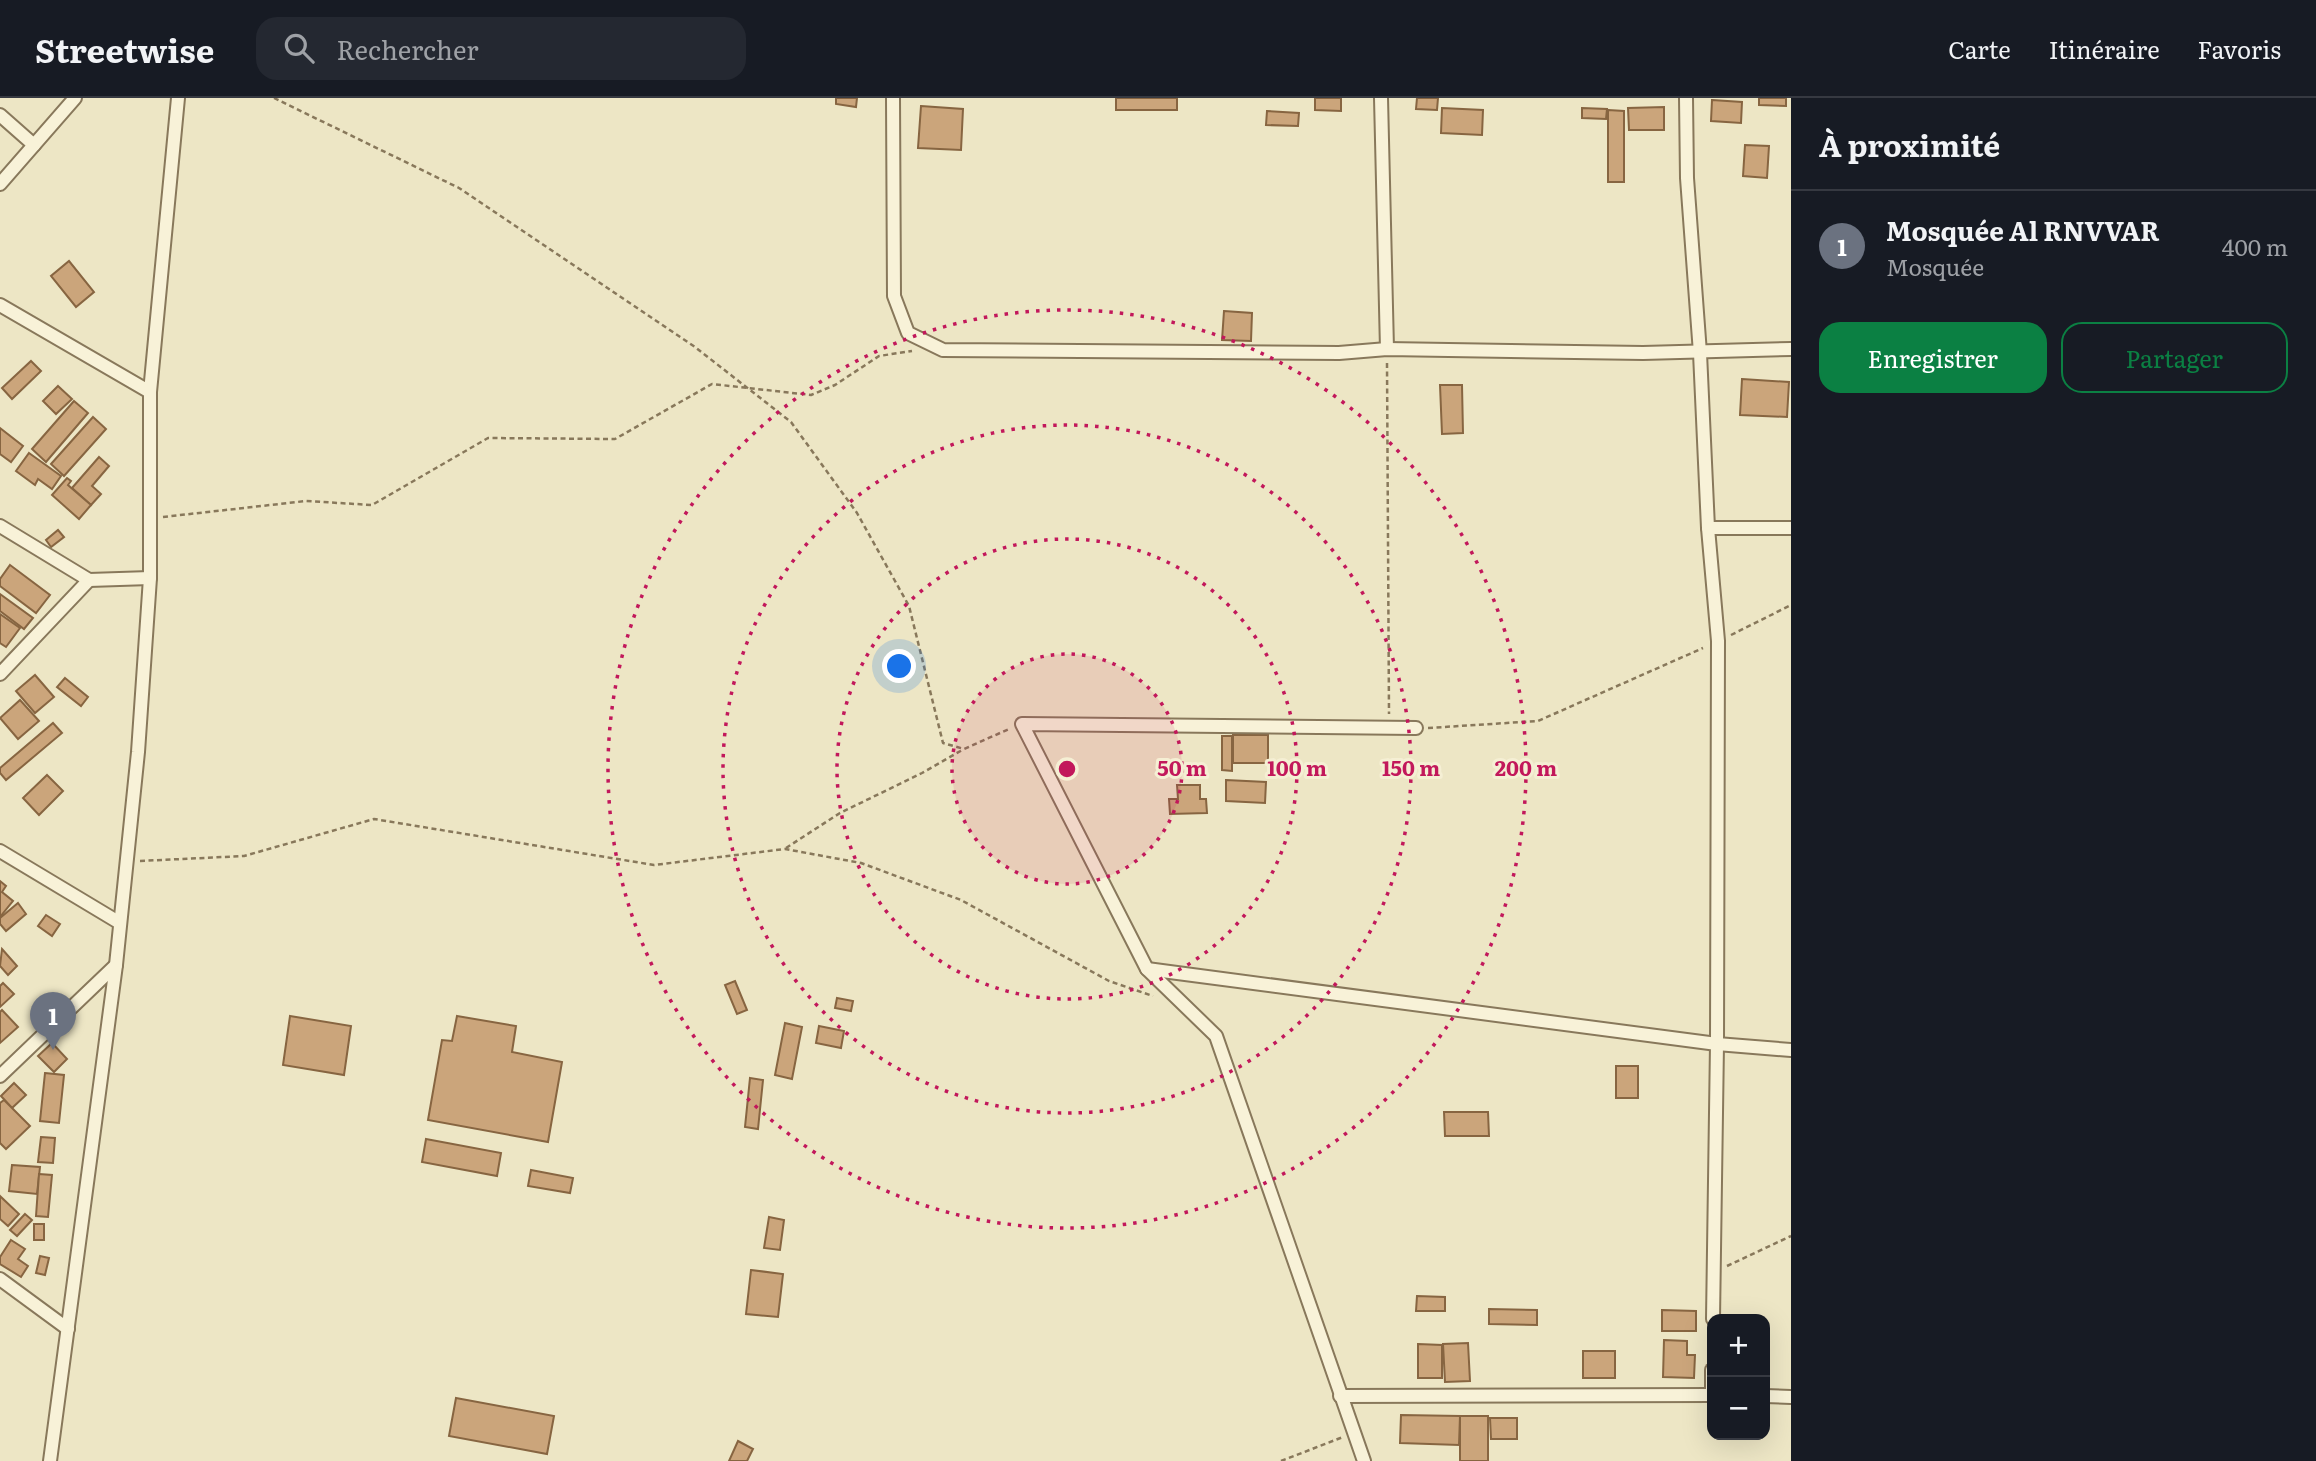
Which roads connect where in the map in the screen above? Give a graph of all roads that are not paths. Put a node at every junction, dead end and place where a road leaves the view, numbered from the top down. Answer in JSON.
{"nodes":[{"id":1,"x":75,"y":98,"type":"edge"},
{"id":2,"x":177,"y":98,"type":"edge"},
{"id":3,"x":893,"y":98,"type":"edge"},
{"id":4,"x":1381,"y":98,"type":"edge"},
{"id":5,"x":1686,"y":98,"type":"edge"},
{"id":6,"x":0,"y":115,"type":"edge"},
{"id":7,"x":34,"y":145,"type":"junction"},
{"id":8,"x":0,"y":184,"type":"edge"},
{"id":9,"x":0,"y":305,"type":"edge"},
{"id":10,"x":1387,"y":349,"type":"junction"},
{"id":11,"x":1791,"y":349,"type":"edge"},
{"id":12,"x":1700,"y":353,"type":"junction"},
{"id":13,"x":150,"y":392,"type":"junction"},
{"id":14,"x":0,"y":526,"type":"edge"},
{"id":15,"x":1708,"y":528,"type":"junction"},
{"id":16,"x":1791,"y":528,"type":"edge"},
{"id":17,"x":150,"y":578,"type":"junction"},
{"id":18,"x":89,"y":580,"type":"junction"},
{"id":19,"x":0,"y":674,"type":"edge"},
{"id":20,"x":1416,"y":729,"type":"road end"},
{"id":21,"x":0,"y":851,"type":"edge"},
{"id":22,"x":120,"y":923,"type":"junction"},
{"id":23,"x":116,"y":965,"type":"junction"},
{"id":24,"x":1147,"y":969,"type":"junction"},
{"id":25,"x":1717,"y":1044,"type":"junction"},
{"id":26,"x":1791,"y":1050,"type":"edge"},
{"id":27,"x":0,"y":1076,"type":"edge"},
{"id":28,"x":0,"y":1279,"type":"edge"},
{"id":29,"x":1713,"y":1314,"type":"edge"},
{"id":30,"x":68,"y":1329,"type":"junction"},
{"id":31,"x":1707,"y":1395,"type":"edge"},
{"id":32,"x":1340,"y":1396,"type":"junction"},
{"id":33,"x":1770,"y":1396,"type":"edge"},
{"id":34,"x":1791,"y":1397,"type":"edge"},
{"id":35,"x":50,"y":1461,"type":"edge"},
{"id":36,"x":1364,"y":1461,"type":"edge"}],
"edges":[{"from":1,"to":7,"type":"street"},
{"from":2,"to":13,"type":"street"},
{"from":3,"to":10,"type":"street"},
{"from":4,"to":10,"type":"street"},
{"from":5,"to":12,"type":"street"},
{"from":6,"to":7,"type":"street"},
{"from":7,"to":8,"type":"street"},
{"from":9,"to":13,"type":"street"},
{"from":10,"to":12,"type":"street"},
{"from":11,"to":12,"type":"street"},
{"from":12,"to":15,"type":"street"},
{"from":13,"to":17,"type":"street"},
{"from":14,"to":18,"type":"street"},
{"from":15,"to":16,"type":"street"},
{"from":15,"to":25,"type":"street"},
{"from":17,"to":18,"type":"street"},
{"from":17,"to":22,"type":"street"},
{"from":18,"to":19,"type":"street"},
{"from":20,"to":24,"type":"street"},
{"from":21,"to":22,"type":"street"},
{"from":22,"to":23,"type":"street"},
{"from":23,"to":27,"type":"street"},
{"from":23,"to":30,"type":"street"},
{"from":24,"to":25,"type":"street"},
{"from":24,"to":32,"type":"street"},
{"from":25,"to":26,"type":"street"},
{"from":25,"to":29,"type":"street"},
{"from":28,"to":30,"type":"street"},
{"from":30,"to":35,"type":"street"},
{"from":31,"to":32,"type":"street"},
{"from":32,"to":36,"type":"street"},
{"from":33,"to":34,"type":"street"}]}
